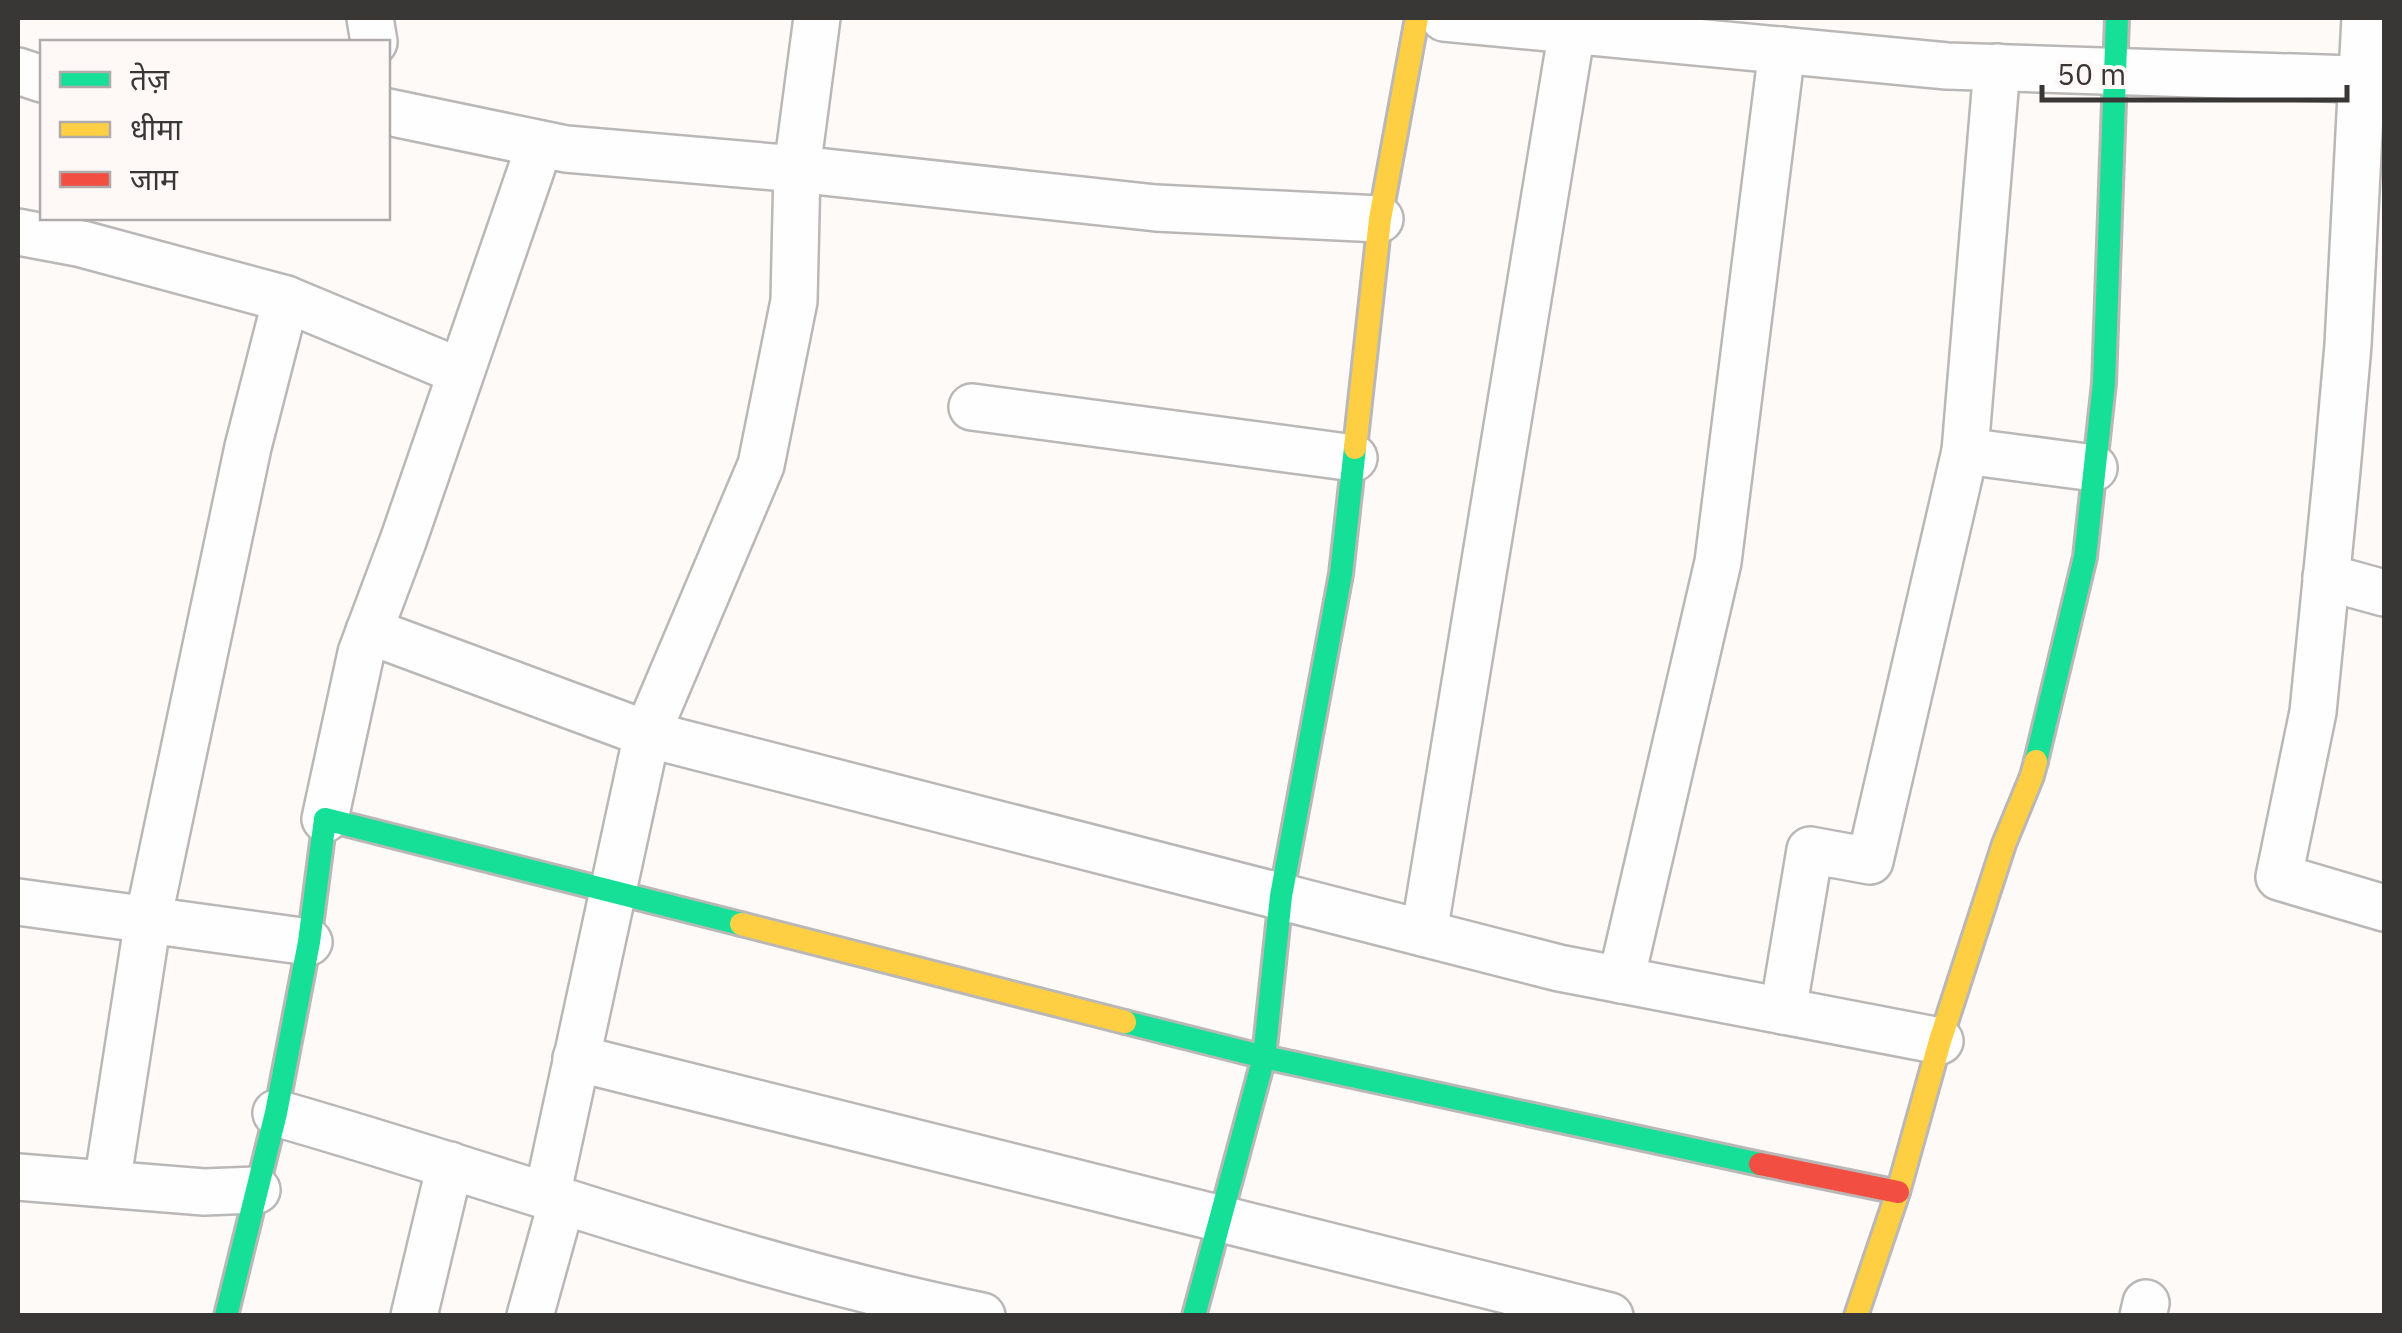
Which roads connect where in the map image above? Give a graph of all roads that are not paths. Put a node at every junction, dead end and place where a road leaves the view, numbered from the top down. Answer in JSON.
{"nodes":[{"id":1,"x":817,"y":18,"type":"edge"},
{"id":2,"x":1417,"y":18,"type":"edge"},
{"id":3,"x":1444,"y":18,"type":"edge"},
{"id":4,"x":2117,"y":18,"type":"edge"},
{"id":5,"x":2365,"y":18,"type":"edge"},
{"id":6,"x":1572,"y":30,"type":"junction"},
{"id":7,"x":1856,"y":37,"type":"edge"},
{"id":8,"x":1782,"y":50,"type":"junction"},
{"id":9,"x":1996,"y":68,"type":"junction"},
{"id":10,"x":2116,"y":71,"type":"junction"},
{"id":11,"x":2373,"y":80,"type":"edge"},
{"id":12,"x":390,"y":112,"type":"edge"},
{"id":13,"x":540,"y":144,"type":"junction"},
{"id":14,"x":797,"y":169,"type":"junction"},
{"id":15,"x":1380,"y":219,"type":"junction"},
{"id":16,"x":84,"y":231,"type":"edge"},
{"id":17,"x":18,"y":232,"type":"edge"},
{"id":18,"x":286,"y":299,"type":"junction"},
{"id":19,"x":462,"y":372,"type":"junction"},
{"id":20,"x":972,"y":406,"type":"dead end"},
{"id":21,"x":1965,"y":451,"type":"junction"},
{"id":22,"x":1354,"y":458,"type":"junction"},
{"id":23,"x":2094,"y":468,"type":"junction"},
{"id":24,"x":2326,"y":577,"type":"junction"},
{"id":25,"x":2384,"y":593,"type":"edge"},
{"id":26,"x":369,"y":630,"type":"junction"},
{"id":27,"x":647,"y":734,"type":"junction"},
{"id":28,"x":325,"y":818,"type":"junction"},
{"id":29,"x":612,"y":891,"type":"junction"},
{"id":30,"x":1280,"y":896,"type":"junction"},
{"id":31,"x":18,"y":902,"type":"edge"},
{"id":32,"x":2384,"y":908,"type":"edge"},
{"id":33,"x":148,"y":920,"type":"junction"},
{"id":34,"x":1424,"y":933,"type":"junction"},
{"id":35,"x":309,"y":942,"type":"junction"},
{"id":36,"x":1621,"y":980,"type":"junction"},
{"id":37,"x":1783,"y":1011,"type":"junction"},
{"id":38,"x":1940,"y":1042,"type":"junction"},
{"id":39,"x":1264,"y":1056,"type":"junction"},
{"id":40,"x":576,"y":1058,"type":"junction"},
{"id":41,"x":276,"y":1113,"type":"junction"},
{"id":42,"x":450,"y":1165,"type":"junction"},
{"id":43,"x":18,"y":1177,"type":"edge"},
{"id":44,"x":108,"y":1184,"type":"junction"},
{"id":45,"x":257,"y":1190,"type":"junction"},
{"id":46,"x":1898,"y":1192,"type":"junction"},
{"id":47,"x":554,"y":1199,"type":"junction"},
{"id":48,"x":1221,"y":1217,"type":"junction"},
{"id":49,"x":226,"y":1316,"type":"edge"},
{"id":50,"x":414,"y":1316,"type":"edge"},
{"id":51,"x":530,"y":1316,"type":"edge"},
{"id":52,"x":982,"y":1316,"type":"edge"},
{"id":53,"x":1194,"y":1316,"type":"edge"},
{"id":54,"x":1610,"y":1316,"type":"edge"},
{"id":55,"x":1856,"y":1316,"type":"edge"}],
"edges":[{"from":1,"to":14,"type":"street"},
{"from":2,"to":15,"type":"street"},
{"from":3,"to":6,"type":"street"},
{"from":4,"to":10,"type":"street"},
{"from":5,"to":11,"type":"street"},
{"from":6,"to":8,"type":"street"},
{"from":6,"to":34,"type":"street"},
{"from":7,"to":8,"type":"street"},
{"from":7,"to":9,"type":"street"},
{"from":8,"to":36,"type":"street"},
{"from":9,"to":10,"type":"street"},
{"from":9,"to":21,"type":"street"},
{"from":10,"to":11,"type":"street"},
{"from":10,"to":23,"type":"street"},
{"from":11,"to":24,"type":"street"},
{"from":12,"to":13,"type":"street"},
{"from":13,"to":14,"type":"street"},
{"from":13,"to":19,"type":"street"},
{"from":14,"to":15,"type":"street"},
{"from":14,"to":27,"type":"street"},
{"from":15,"to":22,"type":"street"},
{"from":16,"to":17,"type":"street"},
{"from":16,"to":18,"type":"street"},
{"from":18,"to":19,"type":"street"},
{"from":18,"to":33,"type":"street"},
{"from":19,"to":26,"type":"street"},
{"from":20,"to":22,"type":"street"},
{"from":21,"to":23,"type":"street"},
{"from":21,"to":37,"type":"street"},
{"from":22,"to":30,"type":"street"},
{"from":23,"to":38,"type":"street"},
{"from":24,"to":25,"type":"street"},
{"from":24,"to":32,"type":"street"},
{"from":26,"to":27,"type":"street"},
{"from":26,"to":28,"type":"street"},
{"from":27,"to":29,"type":"street"},
{"from":27,"to":30,"type":"street"},
{"from":28,"to":29,"type":"street"},
{"from":28,"to":35,"type":"street"},
{"from":29,"to":39,"type":"street"},
{"from":29,"to":40,"type":"street"},
{"from":30,"to":34,"type":"street"},
{"from":30,"to":39,"type":"street"},
{"from":31,"to":33,"type":"street"},
{"from":33,"to":35,"type":"street"},
{"from":33,"to":44,"type":"street"},
{"from":34,"to":36,"type":"street"},
{"from":35,"to":41,"type":"street"},
{"from":36,"to":37,"type":"street"},
{"from":37,"to":38,"type":"street"},
{"from":38,"to":46,"type":"street"},
{"from":39,"to":46,"type":"street"},
{"from":39,"to":48,"type":"street"},
{"from":40,"to":47,"type":"street"},
{"from":40,"to":48,"type":"street"},
{"from":41,"to":42,"type":"street"},
{"from":41,"to":45,"type":"street"},
{"from":42,"to":47,"type":"street"},
{"from":42,"to":50,"type":"street"},
{"from":43,"to":44,"type":"street"},
{"from":44,"to":45,"type":"street"},
{"from":45,"to":49,"type":"street"},
{"from":46,"to":55,"type":"street"},
{"from":47,"to":51,"type":"street"},
{"from":47,"to":52,"type":"street"},
{"from":48,"to":53,"type":"street"},
{"from":48,"to":54,"type":"street"}]}
